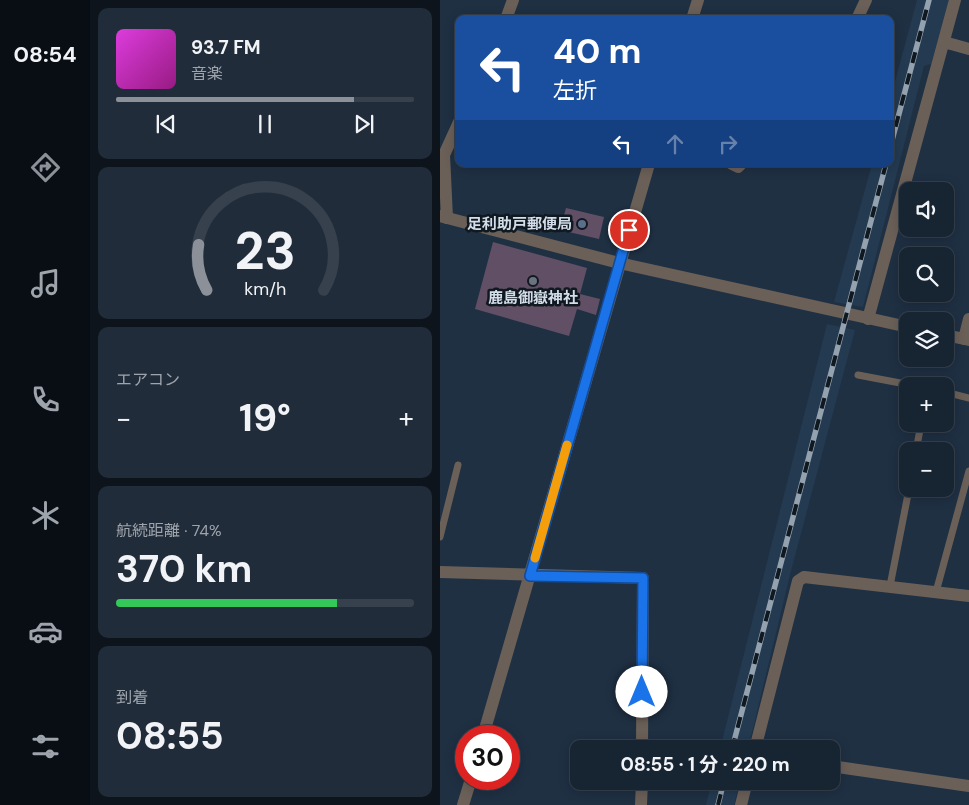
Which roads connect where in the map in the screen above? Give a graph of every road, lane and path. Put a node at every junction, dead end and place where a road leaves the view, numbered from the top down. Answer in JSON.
{"nodes":[{"id":1,"x":513,"y":0,"type":"edge"},
{"id":2,"x":698,"y":0,"type":"edge"},
{"id":3,"x":866,"y":0,"type":"edge"},
{"id":4,"x":955,"y":0,"type":"edge"},
{"id":5,"x":507,"y":15,"type":"edge"},
{"id":6,"x":693,"y":15,"type":"edge"},
{"id":7,"x":859,"y":15,"type":"edge"},
{"id":8,"x":944,"y":42,"type":"junction"},
{"id":9,"x":969,"y":49,"type":"edge"},
{"id":10,"x":455,"y":131,"type":"edge"},
{"id":11,"x":647,"y":167,"type":"edge"},
{"id":12,"x":443,"y":217,"type":"edge"},
{"id":13,"x":619,"y":263,"type":"junction"},
{"id":14,"x":868,"y":319,"type":"junction"},
{"id":15,"x":969,"y":319,"type":"edge"},
{"id":16,"x":899,"y":325,"type":"edge"},
{"id":17,"x":966,"y":339,"type":"edge"},
{"id":18,"x":858,"y":375,"type":"dead end"},
{"id":19,"x":899,"y":383,"type":"edge"},
{"id":20,"x":954,"y":394,"type":"edge"},
{"id":21,"x":969,"y":398,"type":"edge"},
{"id":22,"x":458,"y":466,"type":"dead end"},
{"id":23,"x":969,"y":471,"type":"edge"},
{"id":24,"x":907,"y":497,"type":"edge"},
{"id":25,"x":440,"y":537,"type":"edge"},
{"id":26,"x":440,"y":572,"type":"edge"},
{"id":27,"x":530,"y":576,"type":"junction"},
{"id":28,"x":890,"y":586,"type":"junction"},
{"id":29,"x":936,"y":592,"type":"junction"},
{"id":30,"x":969,"y":596,"type":"edge"},
{"id":31,"x":486,"y":725,"type":"edge"},
{"id":32,"x":642,"y":740,"type":"edge"},
{"id":33,"x":758,"y":740,"type":"edge"},
{"id":34,"x":840,"y":767,"type":"edge"},
{"id":35,"x":969,"y":786,"type":"edge"},
{"id":36,"x":468,"y":790,"type":"edge"},
{"id":37,"x":642,"y":790,"type":"edge"},
{"id":38,"x":745,"y":790,"type":"edge"},
{"id":39,"x":463,"y":805,"type":"edge"},
{"id":40,"x":641,"y":805,"type":"edge"},
{"id":41,"x":742,"y":805,"type":"edge"}],
"edges":[{"from":1,"to":5,"type":"street"},
{"from":2,"to":6,"type":"street"},
{"from":3,"to":7,"type":"street"},
{"from":4,"to":8,"type":"street"},
{"from":8,"to":9,"type":"street"},
{"from":8,"to":14,"type":"street"},
{"from":10,"to":12,"type":"street"},
{"from":11,"to":13,"type":"street"},
{"from":12,"to":13,"type":"street"},
{"from":13,"to":14,"type":"street"},
{"from":13,"to":27,"type":"street"},
{"from":14,"to":16,"type":"street"},
{"from":15,"to":17,"type":"street"},
{"from":18,"to":19,"type":"lane"},
{"from":20,"to":21,"type":"lane"},
{"from":22,"to":25,"type":"lane"},
{"from":23,"to":29,"type":"lane"},
{"from":24,"to":28,"type":"lane"},
{"from":26,"to":27,"type":"street"},
{"from":27,"to":31,"type":"street"},
{"from":27,"to":32,"type":"street"},
{"from":28,"to":29,"type":"street"},
{"from":28,"to":33,"type":"street"},
{"from":29,"to":30,"type":"street"},
{"from":34,"to":35,"type":"street"},
{"from":36,"to":39,"type":"street"},
{"from":37,"to":40,"type":"street"},
{"from":38,"to":41,"type":"street"}]}
